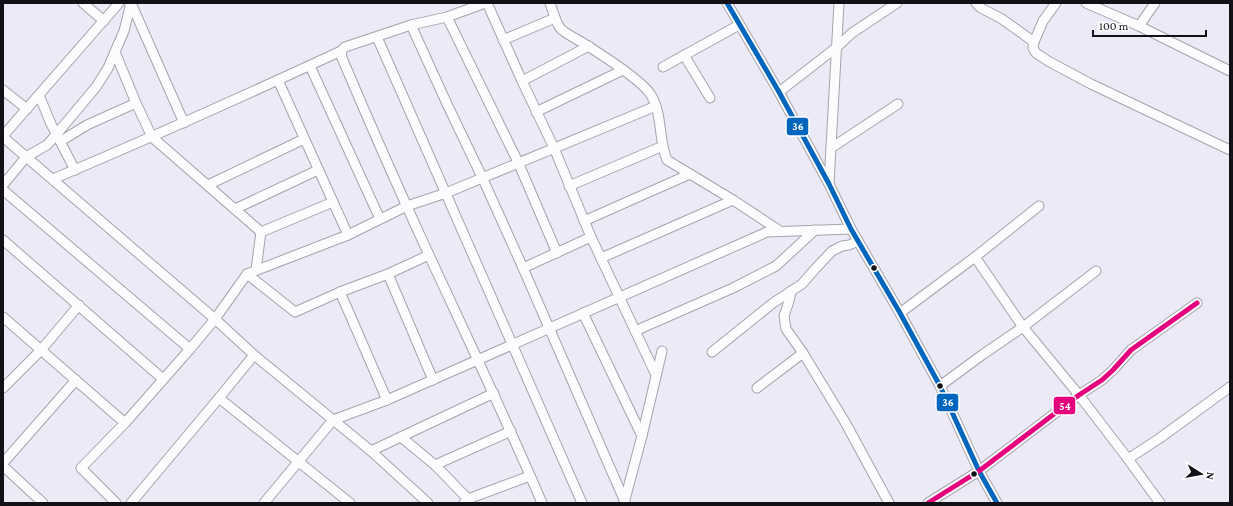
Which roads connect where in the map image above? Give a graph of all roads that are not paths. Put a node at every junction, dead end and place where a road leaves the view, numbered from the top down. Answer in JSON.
{"nodes":[{"id":1,"x":83,"y":3,"type":"edge"},
{"id":2,"x":119,"y":3,"type":"edge"},
{"id":3,"x":131,"y":3,"type":"edge"},
{"id":4,"x":486,"y":3,"type":"edge"},
{"id":5,"x":550,"y":3,"type":"edge"},
{"id":6,"x":726,"y":3,"type":"edge"},
{"id":7,"x":839,"y":3,"type":"edge"},
{"id":8,"x":897,"y":3,"type":"edge"},
{"id":9,"x":976,"y":3,"type":"edge"},
{"id":10,"x":1056,"y":3,"type":"edge"},
{"id":11,"x":1086,"y":3,"type":"edge"},
{"id":12,"x":1155,"y":3,"type":"edge"},
{"id":13,"x":447,"y":17,"type":"junction"},
{"id":14,"x":555,"y":18,"type":"junction"},
{"id":15,"x":104,"y":21,"type":"junction"},
{"id":16,"x":411,"y":25,"type":"junction"},
{"id":17,"x":739,"y":25,"type":"junction"},
{"id":18,"x":1139,"y":26,"type":"junction"},
{"id":19,"x":377,"y":37,"type":"junction"},
{"id":20,"x":503,"y":40,"type":"junction"},
{"id":21,"x":1034,"y":42,"type":"junction"},
{"id":22,"x":589,"y":46,"type":"junction"},
{"id":23,"x":837,"y":47,"type":"junction"},
{"id":24,"x":341,"y":51,"type":"junction"},
{"id":25,"x":115,"y":52,"type":"junction"},
{"id":26,"x":684,"y":55,"type":"junction"},
{"id":27,"x":310,"y":66,"type":"junction"},
{"id":28,"x":663,"y":67,"type":"dead end"},
{"id":29,"x":623,"y":70,"type":"junction"},
{"id":30,"x":1230,"y":71,"type":"edge"},
{"id":31,"x":278,"y":80,"type":"junction"},
{"id":32,"x":522,"y":81,"type":"junction"},
{"id":33,"x":3,"y":90,"type":"edge"},
{"id":34,"x":779,"y":92,"type":"junction"},
{"id":35,"x":39,"y":95,"type":"junction"},
{"id":36,"x":710,"y":98,"type":"dead end"},
{"id":37,"x":136,"y":103,"type":"junction"},
{"id":38,"x":898,"y":104,"type":"dead end"},
{"id":39,"x":656,"y":106,"type":"junction"},
{"id":40,"x":27,"y":109,"type":"junction"},
{"id":41,"x":536,"y":112,"type":"junction"},
{"id":42,"x":184,"y":123,"type":"junction"},
{"id":43,"x":3,"y":137,"type":"edge"},
{"id":44,"x":59,"y":137,"type":"junction"},
{"id":45,"x":152,"y":137,"type":"junction"},
{"id":46,"x":304,"y":139,"type":"junction"},
{"id":47,"x":663,"y":146,"type":"junction"},
{"id":48,"x":554,"y":148,"type":"junction"},
{"id":49,"x":831,"y":148,"type":"junction"},
{"id":50,"x":1230,"y":150,"type":"edge"},
{"id":51,"x":26,"y":157,"type":"junction"},
{"id":52,"x":518,"y":162,"type":"junction"},
{"id":53,"x":76,"y":170,"type":"junction"},
{"id":54,"x":318,"y":170,"type":"junction"},
{"id":55,"x":690,"y":174,"type":"junction"},
{"id":56,"x":482,"y":177,"type":"junction"},
{"id":57,"x":53,"y":179,"type":"junction"},
{"id":58,"x":829,"y":184,"type":"junction"},
{"id":59,"x":3,"y":185,"type":"edge"},
{"id":60,"x":208,"y":186,"type":"junction"},
{"id":61,"x":569,"y":186,"type":"junction"},
{"id":62,"x":3,"y":190,"type":"edge"},
{"id":63,"x":446,"y":193,"type":"junction"},
{"id":64,"x":733,"y":200,"type":"junction"},
{"id":65,"x":333,"y":202,"type":"junction"},
{"id":66,"x":407,"y":206,"type":"junction"},
{"id":67,"x":1039,"y":206,"type":"dead end"},
{"id":68,"x":235,"y":209,"type":"junction"},
{"id":69,"x":380,"y":219,"type":"junction"},
{"id":70,"x":584,"y":221,"type":"junction"},
{"id":71,"x":851,"y":229,"type":"junction"},
{"id":72,"x":815,"y":230,"type":"junction"},
{"id":73,"x":780,"y":231,"type":"junction"},
{"id":74,"x":261,"y":232,"type":"junction"},
{"id":75,"x":348,"y":234,"type":"junction"},
{"id":76,"x":591,"y":237,"type":"junction"},
{"id":77,"x":3,"y":240,"type":"edge"},
{"id":78,"x":858,"y":240,"type":"junction"},
{"id":79,"x":557,"y":253,"type":"junction"},
{"id":80,"x":429,"y":255,"type":"junction"},
{"id":81,"x":976,"y":257,"type":"junction"},
{"id":82,"x":601,"y":258,"type":"junction"},
{"id":83,"x":523,"y":268,"type":"junction"},
{"id":84,"x":256,"y":270,"type":"junction"},
{"id":85,"x":1096,"y":271,"type":"dead end"},
{"id":86,"x":247,"y":274,"type":"junction"},
{"id":87,"x":388,"y":274,"type":"junction"},
{"id":88,"x":791,"y":291,"type":"junction"},
{"id":89,"x":340,"y":292,"type":"junction"},
{"id":90,"x":619,"y":298,"type":"junction"},
{"id":91,"x":1197,"y":303,"type":"dead end"},
{"id":92,"x":79,"y":305,"type":"junction"},
{"id":93,"x":583,"y":313,"type":"junction"},
{"id":94,"x":900,"y":313,"type":"junction"},
{"id":95,"x":215,"y":319,"type":"junction"},
{"id":96,"x":5,"y":322,"type":"edge"},
{"id":97,"x":1024,"y":327,"type":"junction"},
{"id":98,"x":549,"y":328,"type":"junction"},
{"id":99,"x":635,"y":331,"type":"junction"},
{"id":100,"x":513,"y":344,"type":"junction"},
{"id":101,"x":190,"y":349,"type":"junction"},
{"id":102,"x":41,"y":350,"type":"junction"},
{"id":103,"x":662,"y":351,"type":"dead end"},
{"id":104,"x":712,"y":352,"type":"dead end"},
{"id":105,"x":803,"y":353,"type":"junction"},
{"id":106,"x":254,"y":355,"type":"junction"},
{"id":107,"x":478,"y":360,"type":"junction"},
{"id":108,"x":656,"y":376,"type":"junction"},
{"id":109,"x":76,"y":380,"type":"junction"},
{"id":110,"x":163,"y":380,"type":"junction"},
{"id":111,"x":433,"y":380,"type":"junction"},
{"id":112,"x":940,"y":386,"type":"junction"},
{"id":113,"x":1230,"y":387,"type":"edge"},
{"id":114,"x":3,"y":388,"type":"edge"},
{"id":115,"x":757,"y":388,"type":"dead end"},
{"id":116,"x":494,"y":393,"type":"junction"},
{"id":117,"x":1079,"y":395,"type":"junction"},
{"id":118,"x":219,"y":398,"type":"junction"},
{"id":119,"x":387,"y":400,"type":"junction"},
{"id":120,"x":333,"y":420,"type":"junction"},
{"id":121,"x":125,"y":424,"type":"junction"},
{"id":122,"x":511,"y":432,"type":"junction"},
{"id":123,"x":401,"y":436,"type":"junction"},
{"id":124,"x":642,"y":436,"type":"junction"},
{"id":125,"x":371,"y":451,"type":"junction"},
{"id":126,"x":1128,"y":459,"type":"junction"},
{"id":127,"x":299,"y":462,"type":"junction"},
{"id":128,"x":3,"y":463,"type":"edge"},
{"id":129,"x":435,"y":465,"type":"junction"},
{"id":130,"x":3,"y":466,"type":"edge"},
{"id":131,"x":980,"y":471,"type":"junction"},
{"id":132,"x":530,"y":476,"type":"junction"},
{"id":133,"x":344,"y":501,"type":"edge"},
{"id":134,"x":466,"y":501,"type":"edge"},
{"id":135,"x":624,"y":502,"type":"edge"},
{"id":136,"x":43,"y":503,"type":"edge"},
{"id":137,"x":116,"y":503,"type":"edge"},
{"id":138,"x":131,"y":503,"type":"edge"},
{"id":139,"x":264,"y":503,"type":"edge"},
{"id":140,"x":428,"y":503,"type":"edge"},
{"id":141,"x":542,"y":503,"type":"edge"},
{"id":142,"x":582,"y":503,"type":"edge"},
{"id":143,"x":889,"y":503,"type":"edge"},
{"id":144,"x":928,"y":503,"type":"edge"},
{"id":145,"x":997,"y":503,"type":"edge"},
{"id":146,"x":1160,"y":503,"type":"edge"}],
"edges":[{"from":1,"to":15,"type":"street"},
{"from":2,"to":15,"type":"street"},
{"from":3,"to":25,"type":"street"},
{"from":3,"to":42,"type":"street"},
{"from":4,"to":13,"type":"street"},
{"from":4,"to":20,"type":"street"},
{"from":5,"to":14,"type":"street"},
{"from":6,"to":17,"type":"street"},
{"from":7,"to":23,"type":"street"},
{"from":8,"to":23,"type":"street"},
{"from":9,"to":21,"type":"street"},
{"from":10,"to":21,"type":"street"},
{"from":11,"to":18,"type":"street"},
{"from":12,"to":18,"type":"street"},
{"from":13,"to":16,"type":"street"},
{"from":13,"to":52,"type":"street"},
{"from":14,"to":20,"type":"street"},
{"from":14,"to":22,"type":"street"},
{"from":15,"to":35,"type":"street"},
{"from":16,"to":19,"type":"street"},
{"from":16,"to":56,"type":"street"},
{"from":17,"to":26,"type":"street"},
{"from":17,"to":34,"type":"street"},
{"from":18,"to":30,"type":"street"},
{"from":19,"to":24,"type":"street"},
{"from":19,"to":63,"type":"street"},
{"from":20,"to":32,"type":"street"},
{"from":21,"to":50,"type":"street"},
{"from":22,"to":29,"type":"street"},
{"from":22,"to":32,"type":"street"},
{"from":23,"to":34,"type":"street"},
{"from":23,"to":49,"type":"street"},
{"from":24,"to":27,"type":"street"},
{"from":24,"to":66,"type":"street"},
{"from":25,"to":37,"type":"street"},
{"from":25,"to":44,"type":"street"},
{"from":26,"to":28,"type":"street"},
{"from":26,"to":36,"type":"street"},
{"from":27,"to":31,"type":"street"},
{"from":27,"to":69,"type":"street"},
{"from":29,"to":39,"type":"street"},
{"from":29,"to":41,"type":"street"},
{"from":31,"to":42,"type":"street"},
{"from":31,"to":46,"type":"street"},
{"from":32,"to":41,"type":"street"},
{"from":33,"to":40,"type":"street"},
{"from":34,"to":58,"type":"street"},
{"from":35,"to":40,"type":"street"},
{"from":35,"to":44,"type":"street"},
{"from":37,"to":44,"type":"street"},
{"from":37,"to":45,"type":"street"},
{"from":38,"to":49,"type":"street"},
{"from":39,"to":47,"type":"street"},
{"from":39,"to":48,"type":"street"},
{"from":40,"to":43,"type":"street"},
{"from":41,"to":48,"type":"street"},
{"from":42,"to":45,"type":"street"},
{"from":43,"to":51,"type":"street"},
{"from":44,"to":51,"type":"street"},
{"from":44,"to":53,"type":"street"},
{"from":45,"to":53,"type":"street"},
{"from":45,"to":60,"type":"street"},
{"from":46,"to":54,"type":"street"},
{"from":46,"to":60,"type":"street"},
{"from":47,"to":55,"type":"street"},
{"from":47,"to":61,"type":"street"},
{"from":48,"to":52,"type":"street"},
{"from":48,"to":61,"type":"street"},
{"from":49,"to":58,"type":"street"},
{"from":51,"to":57,"type":"street"},
{"from":51,"to":59,"type":"street"},
{"from":52,"to":56,"type":"street"},
{"from":52,"to":79,"type":"street"},
{"from":53,"to":57,"type":"street"},
{"from":54,"to":65,"type":"street"},
{"from":54,"to":68,"type":"street"},
{"from":55,"to":64,"type":"street"},
{"from":55,"to":70,"type":"street"},
{"from":56,"to":63,"type":"street"},
{"from":56,"to":83,"type":"street"},
{"from":57,"to":95,"type":"street"},
{"from":58,"to":71,"type":"street"},
{"from":60,"to":68,"type":"street"},
{"from":61,"to":70,"type":"street"},
{"from":62,"to":101,"type":"street"},
{"from":63,"to":66,"type":"street"},
{"from":63,"to":100,"type":"street"},
{"from":64,"to":73,"type":"street"},
{"from":64,"to":82,"type":"street"},
{"from":65,"to":74,"type":"street"},
{"from":65,"to":75,"type":"street"},
{"from":66,"to":69,"type":"street"},
{"from":66,"to":80,"type":"street"},
{"from":67,"to":81,"type":"street"},
{"from":68,"to":74,"type":"street"},
{"from":69,"to":75,"type":"street"},
{"from":70,"to":76,"type":"street"},
{"from":71,"to":72,"type":"street"},
{"from":71,"to":78,"type":"street"},
{"from":72,"to":73,"type":"street"},
{"from":72,"to":99,"type":"street"},
{"from":73,"to":90,"type":"street"},
{"from":74,"to":84,"type":"street"},
{"from":75,"to":84,"type":"street"},
{"from":76,"to":79,"type":"street"},
{"from":76,"to":82,"type":"street"},
{"from":77,"to":92,"type":"street"},
{"from":78,"to":88,"type":"street"},
{"from":78,"to":94,"type":"street"},
{"from":79,"to":83,"type":"street"},
{"from":80,"to":87,"type":"street"},
{"from":80,"to":107,"type":"street"},
{"from":81,"to":94,"type":"street"},
{"from":81,"to":97,"type":"street"},
{"from":82,"to":90,"type":"street"},
{"from":83,"to":98,"type":"street"},
{"from":84,"to":86,"type":"street"},
{"from":85,"to":97,"type":"street"},
{"from":86,"to":89,"type":"street"},
{"from":86,"to":95,"type":"street"},
{"from":87,"to":89,"type":"street"},
{"from":87,"to":111,"type":"street"},
{"from":88,"to":104,"type":"street"},
{"from":88,"to":105,"type":"street"},
{"from":89,"to":119,"type":"street"},
{"from":90,"to":93,"type":"street"},
{"from":90,"to":99,"type":"street"},
{"from":91,"to":117,"type":"street"},
{"from":92,"to":102,"type":"street"},
{"from":92,"to":110,"type":"street"},
{"from":93,"to":98,"type":"street"},
{"from":93,"to":124,"type":"street"},
{"from":94,"to":112,"type":"street"},
{"from":95,"to":101,"type":"street"},
{"from":95,"to":106,"type":"street"},
{"from":96,"to":102,"type":"street"},
{"from":97,"to":112,"type":"street"},
{"from":97,"to":117,"type":"street"},
{"from":98,"to":100,"type":"street"},
{"from":98,"to":135,"type":"street"},
{"from":99,"to":108,"type":"street"},
{"from":100,"to":107,"type":"street"},
{"from":100,"to":142,"type":"street"},
{"from":101,"to":110,"type":"street"},
{"from":102,"to":109,"type":"street"},
{"from":102,"to":114,"type":"street"},
{"from":103,"to":108,"type":"street"},
{"from":105,"to":115,"type":"street"},
{"from":105,"to":143,"type":"street"},
{"from":106,"to":118,"type":"street"},
{"from":106,"to":120,"type":"street"},
{"from":107,"to":111,"type":"street"},
{"from":107,"to":116,"type":"street"},
{"from":108,"to":124,"type":"street"},
{"from":109,"to":121,"type":"street"},
{"from":109,"to":128,"type":"street"},
{"from":110,"to":121,"type":"street"},
{"from":111,"to":119,"type":"street"},
{"from":112,"to":131,"type":"street"},
{"from":113,"to":126,"type":"street"},
{"from":116,"to":122,"type":"street"},
{"from":116,"to":123,"type":"street"},
{"from":117,"to":126,"type":"street"},
{"from":117,"to":131,"type":"street"},
{"from":118,"to":127,"type":"street"},
{"from":118,"to":138,"type":"street"},
{"from":119,"to":120,"type":"street"},
{"from":120,"to":125,"type":"street"},
{"from":120,"to":127,"type":"street"},
{"from":121,"to":137,"type":"street"},
{"from":122,"to":129,"type":"street"},
{"from":122,"to":132,"type":"street"},
{"from":123,"to":125,"type":"street"},
{"from":123,"to":129,"type":"street"},
{"from":124,"to":135,"type":"street"},
{"from":125,"to":140,"type":"street"},
{"from":126,"to":146,"type":"street"},
{"from":127,"to":133,"type":"street"},
{"from":127,"to":139,"type":"street"},
{"from":129,"to":134,"type":"street"},
{"from":130,"to":136,"type":"street"},
{"from":131,"to":144,"type":"street"},
{"from":131,"to":145,"type":"street"},
{"from":132,"to":134,"type":"street"},
{"from":132,"to":141,"type":"street"}]}
